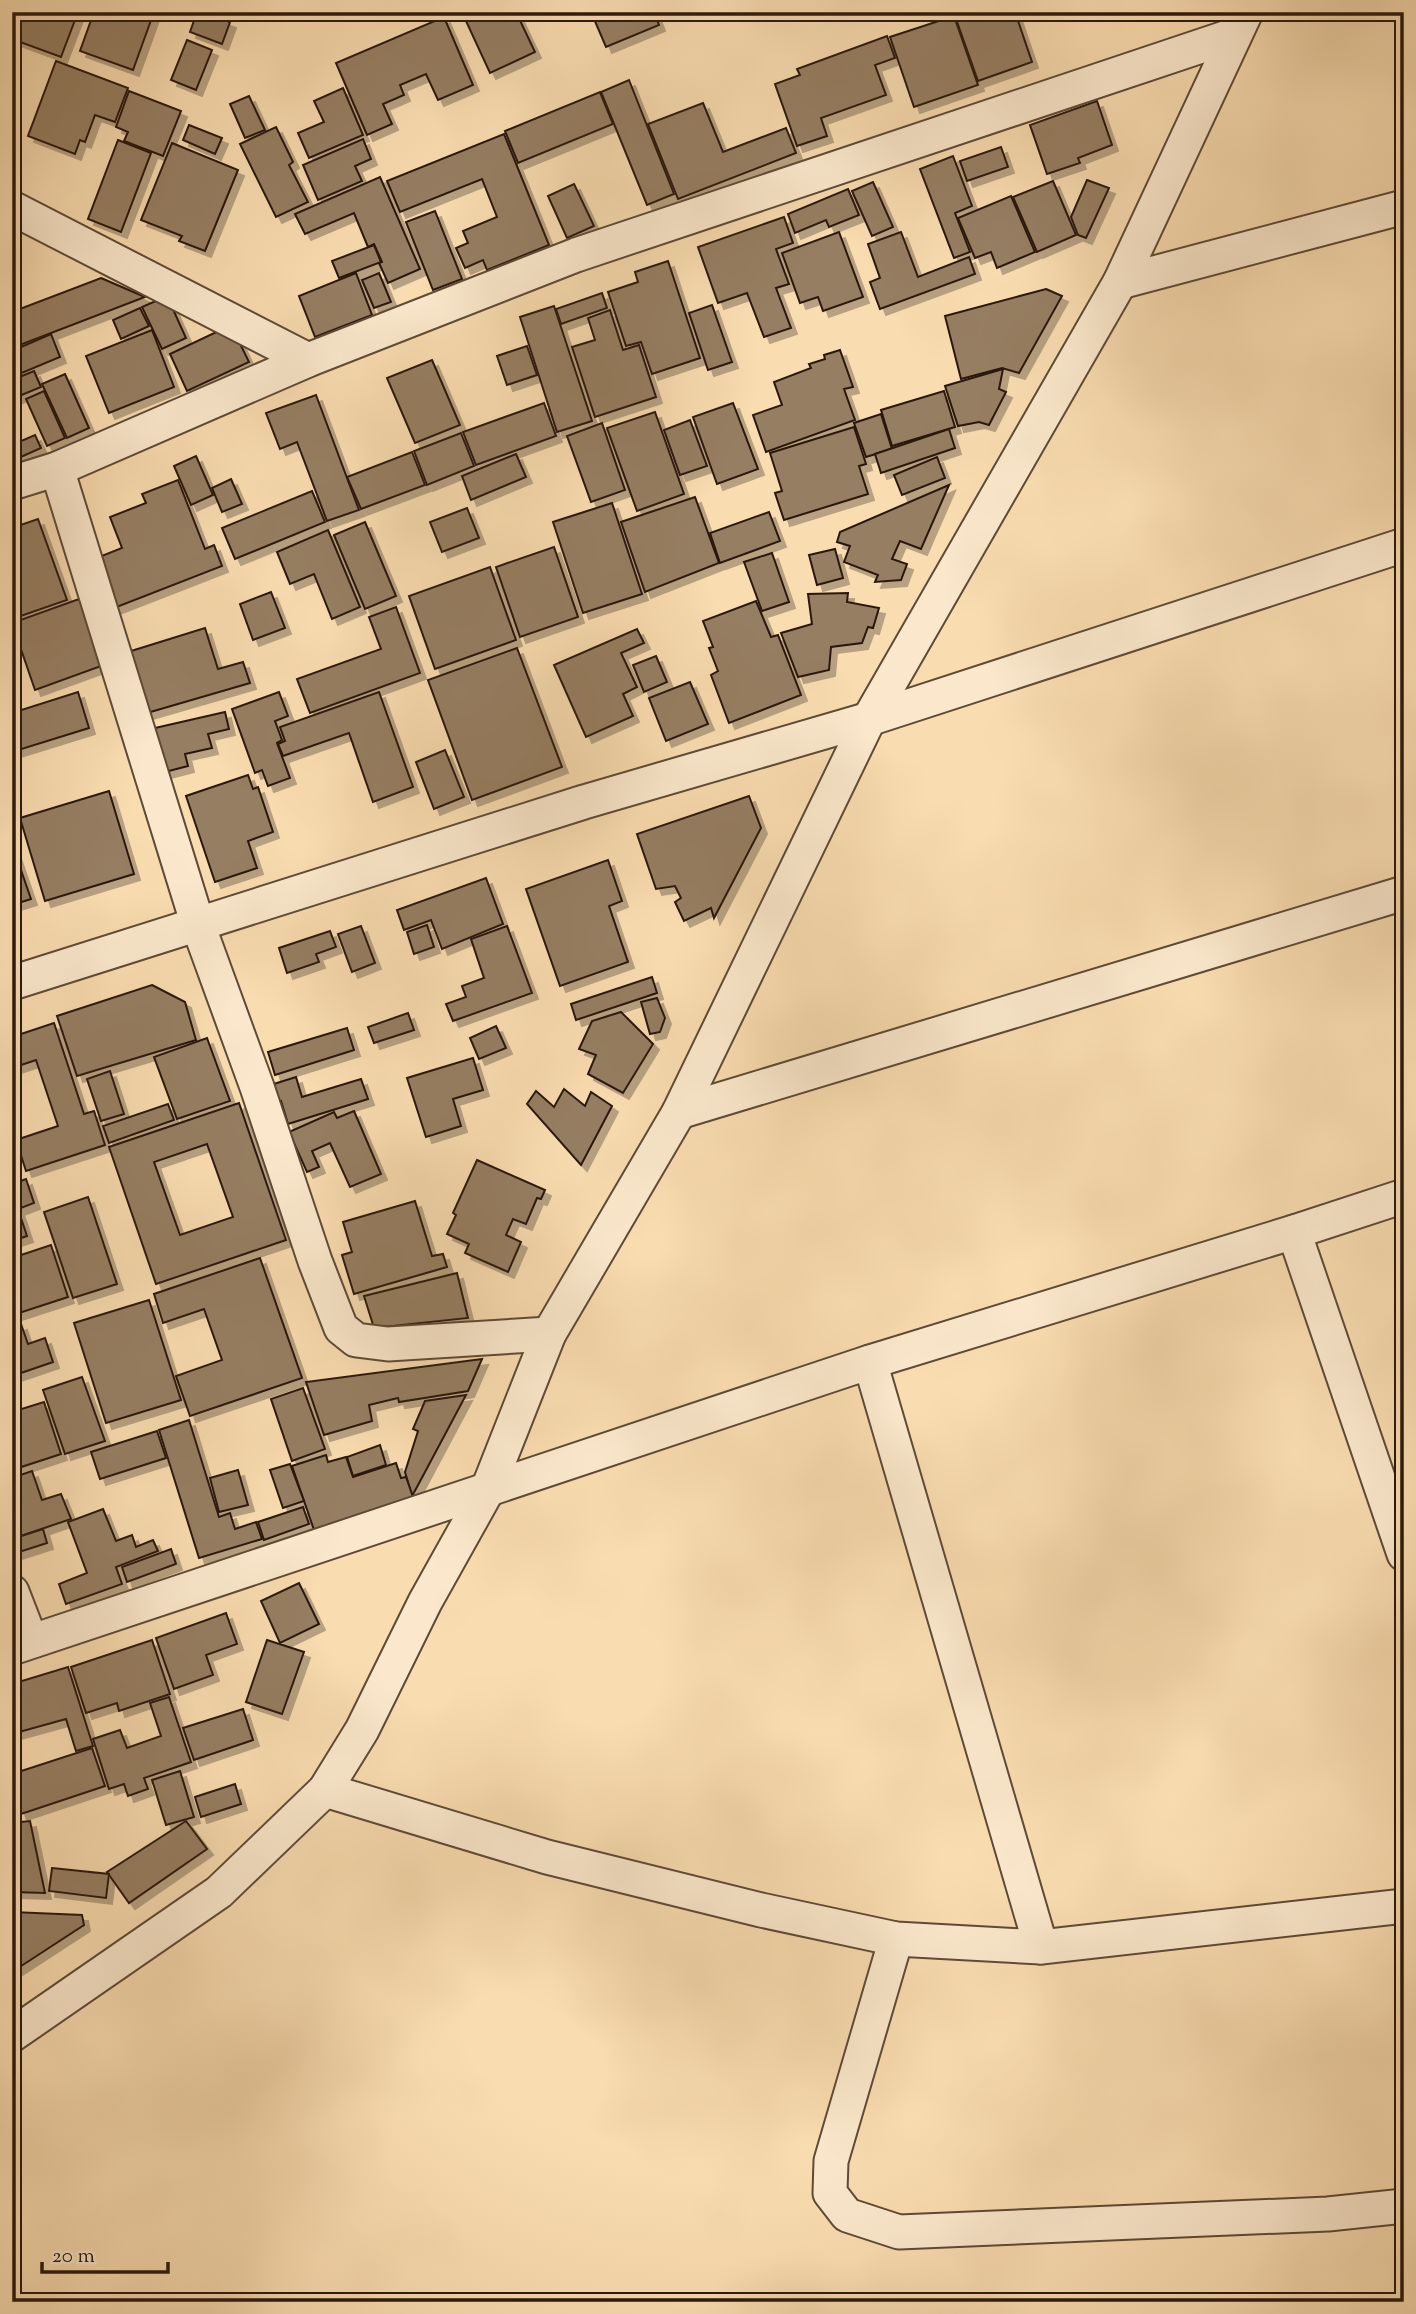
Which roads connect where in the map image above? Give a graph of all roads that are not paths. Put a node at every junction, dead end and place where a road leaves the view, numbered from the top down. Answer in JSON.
{"nodes":[{"id":1,"x":1240,"y":24,"type":"edge"},
{"id":2,"x":1404,"y":206,"type":"edge"},
{"id":3,"x":12,"y":208,"type":"edge"},
{"id":4,"x":1120,"y":282,"type":"junction"},
{"id":5,"x":308,"y":360,"type":"junction"},
{"id":6,"x":57,"y":469,"type":"junction"},
{"id":7,"x":12,"y":483,"type":"edge"},
{"id":8,"x":1404,"y":545,"type":"edge"},
{"id":9,"x":869,"y":719,"type":"junction"},
{"id":10,"x":1404,"y":893,"type":"edge"},
{"id":11,"x":198,"y":925,"type":"junction"},
{"id":12,"x":12,"y":984,"type":"edge"},
{"id":13,"x":679,"y":1112,"type":"junction"},
{"id":14,"x":1404,"y":1196,"type":"edge"},
{"id":15,"x":1294,"y":1232,"type":"junction"},
{"id":16,"x":549,"y":1334,"type":"junction"},
{"id":17,"x":870,"y":1363,"type":"junction"},
{"id":18,"x":487,"y":1492,"type":"junction"},
{"id":19,"x":1402,"y":1540,"type":"edge"},
{"id":20,"x":12,"y":1592,"type":"edge"},
{"id":21,"x":22,"y":1645,"type":"edge"},
{"id":22,"x":325,"y":1790,"type":"junction"},
{"id":23,"x":1404,"y":1906,"type":"edge"},
{"id":24,"x":896,"y":1938,"type":"junction"},
{"id":25,"x":1041,"y":1947,"type":"junction"},
{"id":26,"x":12,"y":2035,"type":"edge"},
{"id":27,"x":1404,"y":2206,"type":"edge"}],
"edges":[{"from":1,"to":4,"type":"street"},
{"from":1,"to":5,"type":"street"},
{"from":2,"to":4,"type":"street"},
{"from":3,"to":5,"type":"street"},
{"from":4,"to":9,"type":"street"},
{"from":5,"to":6,"type":"street"},
{"from":6,"to":7,"type":"street"},
{"from":6,"to":11,"type":"street"},
{"from":8,"to":9,"type":"street"},
{"from":9,"to":11,"type":"street"},
{"from":9,"to":13,"type":"street"},
{"from":10,"to":13,"type":"street"},
{"from":11,"to":12,"type":"street"},
{"from":11,"to":16,"type":"street"},
{"from":13,"to":16,"type":"street"},
{"from":14,"to":15,"type":"street"},
{"from":15,"to":17,"type":"street"},
{"from":15,"to":19,"type":"street"},
{"from":16,"to":18,"type":"street"},
{"from":17,"to":18,"type":"street"},
{"from":17,"to":25,"type":"street"},
{"from":18,"to":21,"type":"street"},
{"from":18,"to":22,"type":"street"},
{"from":20,"to":21,"type":"street"},
{"from":22,"to":24,"type":"street"},
{"from":22,"to":26,"type":"street"},
{"from":23,"to":25,"type":"street"},
{"from":24,"to":25,"type":"street"},
{"from":24,"to":27,"type":"street"}]}
